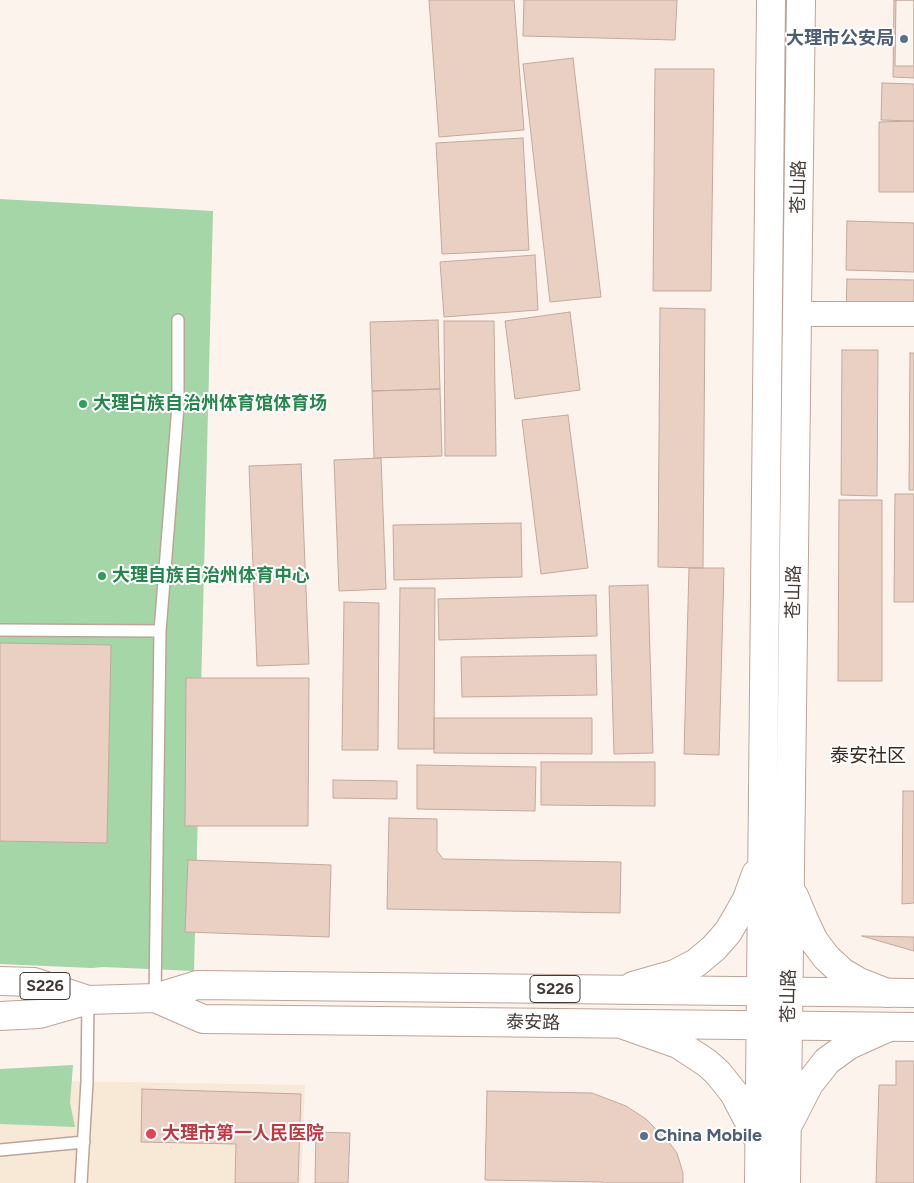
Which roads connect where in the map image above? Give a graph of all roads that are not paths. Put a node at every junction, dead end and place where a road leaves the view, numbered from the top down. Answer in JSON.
{"nodes":[{"id":1,"x":771,"y":0,"type":"edge"},
{"id":2,"x":801,"y":0,"type":"edge"},
{"id":3,"x":798,"y":314,"type":"junction"},
{"id":4,"x":914,"y":314,"type":"edge"},
{"id":5,"x":178,"y":320,"type":"dead end"},
{"id":6,"x":0,"y":630,"type":"edge"},
{"id":7,"x":160,"y":630,"type":"junction"},
{"id":8,"x":762,"y":848,"type":"junction"},
{"id":9,"x":790,"y":885,"type":"junction"},
{"id":10,"x":0,"y":981,"type":"edge"},
{"id":11,"x":619,"y":990,"type":"junction"},
{"id":12,"x":761,"y":992,"type":"junction"},
{"id":13,"x":789,"y":992,"type":"junction"},
{"id":14,"x":887,"y":993,"type":"junction"},
{"id":15,"x":914,"y":993,"type":"edge"},
{"id":16,"x":155,"y":998,"type":"junction"},
{"id":17,"x":88,"y":1000,"type":"junction"},
{"id":18,"x":0,"y":1016,"type":"edge"},
{"id":19,"x":620,"y":1024,"type":"junction"},
{"id":20,"x":761,"y":1026,"type":"junction"},
{"id":21,"x":789,"y":1026,"type":"junction"},
{"id":22,"x":902,"y":1027,"type":"edge"},
{"id":23,"x":787,"y":1126,"type":"junction"},
{"id":24,"x":84,"y":1142,"type":"junction"},
{"id":25,"x":759,"y":1142,"type":"junction"},
{"id":26,"x":0,"y":1150,"type":"edge"},
{"id":27,"x":81,"y":1183,"type":"edge"},
{"id":28,"x":759,"y":1183,"type":"edge"},
{"id":29,"x":786,"y":1183,"type":"edge"}],
"edges":[{"from":1,"to":8,"type":"main road","name":"苍山路"},
{"from":2,"to":3,"type":"main road","name":"苍山路"},
{"from":3,"to":4,"type":"street"},
{"from":3,"to":9,"type":"main road","name":"苍山路"},
{"from":5,"to":7,"type":"lane"},
{"from":6,"to":7,"type":"lane"},
{"from":7,"to":16,"type":"lane"},
{"from":8,"to":11,"type":"main road"},
{"from":8,"to":12,"type":"main road","name":"苍山路"},
{"from":9,"to":13,"type":"main road","name":"苍山路"},
{"from":9,"to":14,"type":"main road"},
{"from":10,"to":17,"type":"main road","name":"泰安路","number":"S226"},
{"from":11,"to":12,"type":"main road","name":"泰安路","number":"S226"},
{"from":11,"to":16,"type":"main road","name":"泰安路","number":"S226"},
{"from":12,"to":13,"type":"main road","name":"泰安路","number":"S226"},
{"from":12,"to":20,"type":"main road","name":"苍山路"},
{"from":13,"to":14,"type":"main road","name":"泰安路","number":"S226"},
{"from":13,"to":21,"type":"main road","name":"苍山路"},
{"from":14,"to":15,"type":"main road","name":"泰安路","number":"S226"},
{"from":16,"to":17,"type":"main road","name":"泰安路","number":"S226"},
{"from":16,"to":19,"type":"main road","name":"泰安路","number":"S226"},
{"from":17,"to":18,"type":"main road","name":"泰安路","number":"S226"},
{"from":17,"to":24,"type":"lane"},
{"from":19,"to":20,"type":"main road","name":"泰安路","number":"S226"},
{"from":19,"to":25,"type":"main road"},
{"from":20,"to":21,"type":"main road","name":"泰安路","number":"S226"},
{"from":20,"to":25,"type":"main road","name":"苍山路"},
{"from":21,"to":22,"type":"main road","name":"泰安路","number":"S226"},
{"from":21,"to":23,"type":"main road","name":"苍山路"},
{"from":22,"to":23,"type":"main road"},
{"from":23,"to":29,"type":"main road","name":"苍山路"},
{"from":24,"to":26,"type":"lane"},
{"from":24,"to":27,"type":"lane"},
{"from":25,"to":28,"type":"main road","name":"苍山路"}]}
